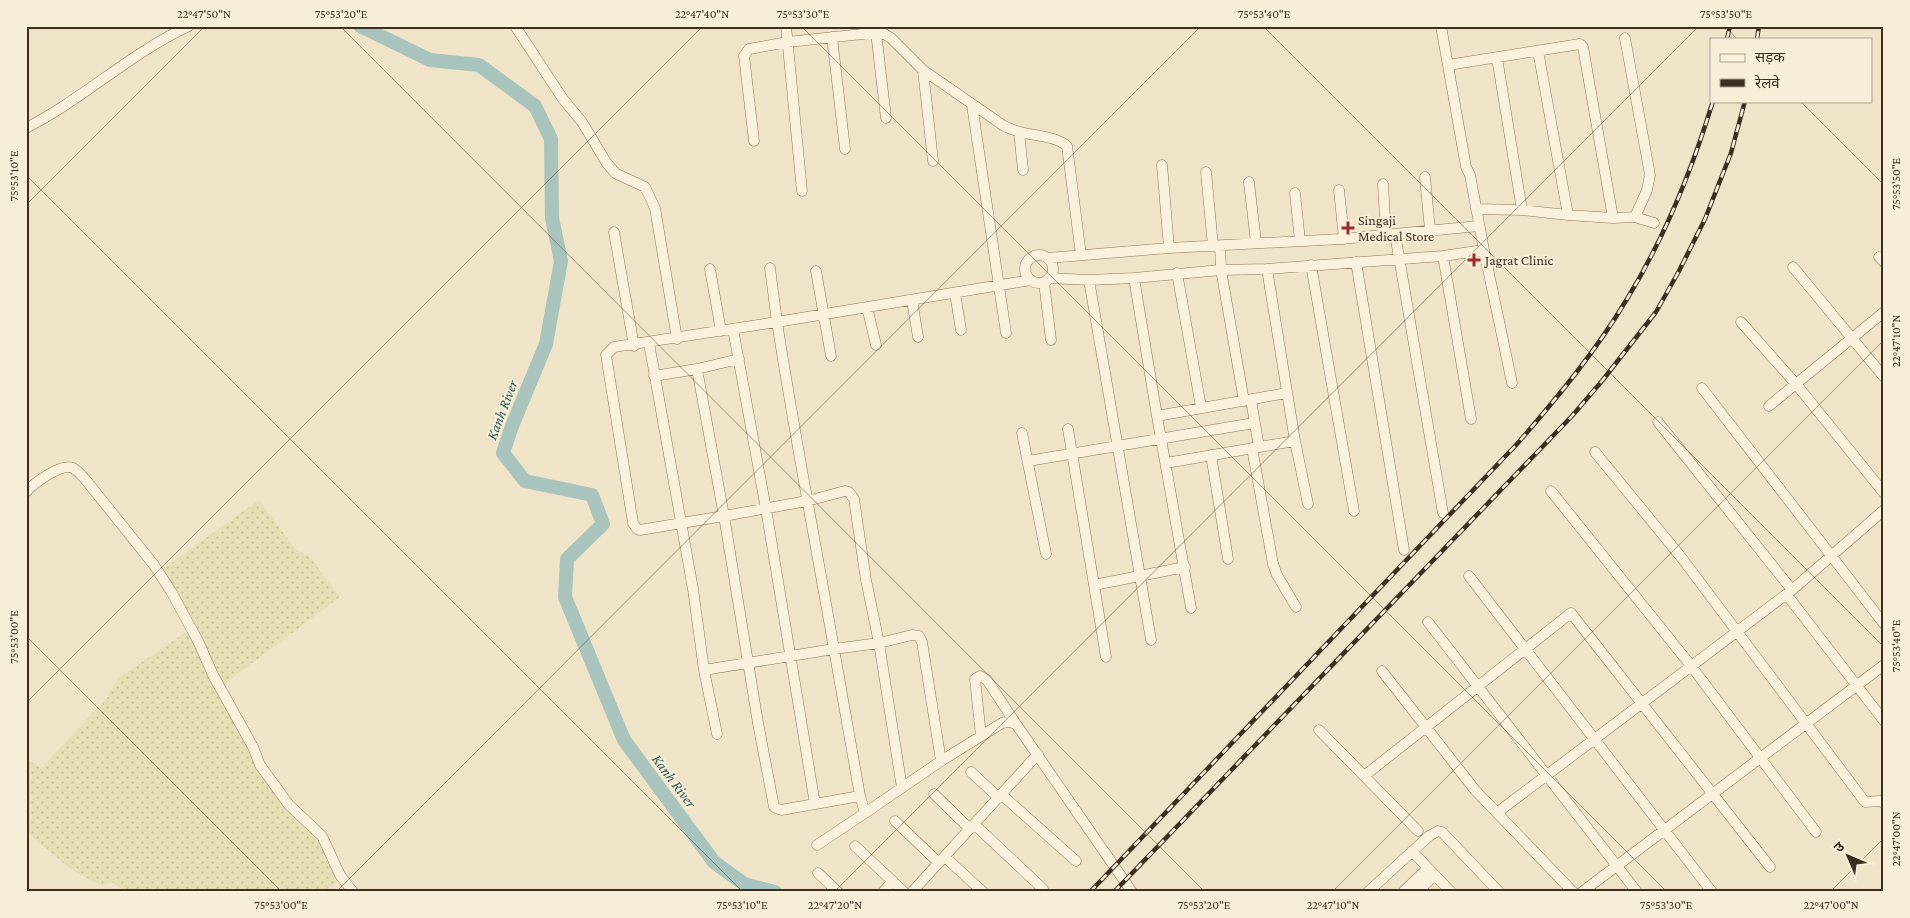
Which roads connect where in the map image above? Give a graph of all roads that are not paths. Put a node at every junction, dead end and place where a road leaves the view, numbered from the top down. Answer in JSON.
{"nodes":[{"id":1,"x":189,"y":26,"type":"edge"},
{"id":2,"x":515,"y":26,"type":"edge"},
{"id":3,"x":786,"y":26,"type":"edge"},
{"id":4,"x":1442,"y":26,"type":"edge"},
{"id":5,"x":1447,"y":26,"type":"edge"},
{"id":6,"x":876,"y":32,"type":"junction"},
{"id":7,"x":832,"y":37,"type":"junction"},
{"id":8,"x":1625,"y":38,"type":"dead end"},
{"id":9,"x":788,"y":42,"type":"junction"},
{"id":10,"x":1538,"y":51,"type":"junction"},
{"id":11,"x":1497,"y":58,"type":"junction"},
{"id":12,"x":1451,"y":65,"type":"junction"},
{"id":13,"x":924,"y":70,"type":"junction"},
{"id":14,"x":972,"y":105,"type":"junction"},
{"id":15,"x":886,"y":118,"type":"dead end"},
{"id":16,"x":26,"y":128,"type":"edge"},
{"id":17,"x":1019,"y":132,"type":"junction"},
{"id":18,"x":754,"y":141,"type":"dead end"},
{"id":19,"x":845,"y":150,"type":"dead end"},
{"id":20,"x":933,"y":161,"type":"dead end"},
{"id":21,"x":1162,"y":165,"type":"dead end"},
{"id":22,"x":1022,"y":170,"type":"dead end"},
{"id":23,"x":1206,"y":172,"type":"dead end"},
{"id":24,"x":1425,"y":178,"type":"dead end"},
{"id":25,"x":1249,"y":182,"type":"dead end"},
{"id":26,"x":1383,"y":184,"type":"dead end"},
{"id":27,"x":1339,"y":190,"type":"dead end"},
{"id":28,"x":802,"y":191,"type":"dead end"},
{"id":29,"x":1295,"y":193,"type":"dead end"},
{"id":30,"x":1476,"y":208,"type":"junction"},
{"id":31,"x":1522,"y":210,"type":"junction"},
{"id":32,"x":1568,"y":215,"type":"junction"},
{"id":33,"x":1613,"y":218,"type":"junction"},
{"id":34,"x":1635,"y":218,"type":"junction"},
{"id":35,"x":1654,"y":223,"type":"dead end"},
{"id":36,"x":1479,"y":226,"type":"junction"},
{"id":37,"x":1430,"y":230,"type":"junction"},
{"id":38,"x":614,"y":232,"type":"dead end"},
{"id":39,"x":1391,"y":234,"type":"junction"},
{"id":40,"x":1344,"y":239,"type":"junction"},
{"id":41,"x":1300,"y":241,"type":"junction"},
{"id":42,"x":1256,"y":243,"type":"junction"},
{"id":43,"x":1216,"y":246,"type":"junction"},
{"id":44,"x":1169,"y":248,"type":"junction"},
{"id":45,"x":1484,"y":250,"type":"junction"},
{"id":46,"x":1081,"y":255,"type":"junction"},
{"id":47,"x":1443,"y":256,"type":"junction"},
{"id":48,"x":1048,"y":258,"type":"junction"},
{"id":49,"x":1399,"y":259,"type":"junction"},
{"id":50,"x":1356,"y":262,"type":"junction"},
{"id":51,"x":1311,"y":265,"type":"junction"},
{"id":52,"x":1793,"y":266,"type":"dead end"},
{"id":53,"x":770,"y":268,"type":"dead end"},
{"id":54,"x":710,"y":269,"type":"dead end"},
{"id":55,"x":1268,"y":269,"type":"junction"},
{"id":56,"x":1221,"y":270,"type":"junction"},
{"id":57,"x":816,"y":272,"type":"dead end"},
{"id":58,"x":1177,"y":273,"type":"junction"},
{"id":59,"x":1134,"y":278,"type":"junction"},
{"id":60,"x":1031,"y":280,"type":"junction"},
{"id":61,"x":1047,"y":280,"type":"junction"},
{"id":62,"x":1089,"y":280,"type":"junction"},
{"id":63,"x":999,"y":285,"type":"junction"},
{"id":64,"x":955,"y":292,"type":"junction"},
{"id":65,"x":912,"y":300,"type":"junction"},
{"id":66,"x":867,"y":307,"type":"junction"},
{"id":67,"x":1884,"y":312,"type":"edge"},
{"id":68,"x":825,"y":314,"type":"junction"},
{"id":69,"x":778,"y":322,"type":"junction"},
{"id":70,"x":1741,"y":322,"type":"dead end"},
{"id":71,"x":733,"y":329,"type":"junction"},
{"id":72,"x":962,"y":330,"type":"dead end"},
{"id":73,"x":721,"y":331,"type":"junction"},
{"id":74,"x":1006,"y":333,"type":"dead end"},
{"id":75,"x":918,"y":337,"type":"dead end"},
{"id":76,"x":1852,"y":338,"type":"junction"},
{"id":77,"x":677,"y":339,"type":"junction"},
{"id":78,"x":1051,"y":340,"type":"dead end"},
{"id":79,"x":649,"y":344,"type":"junction"},
{"id":80,"x":876,"y":345,"type":"dead end"},
{"id":81,"x":634,"y":346,"type":"junction"},
{"id":82,"x":831,"y":356,"type":"dead end"},
{"id":83,"x":739,"y":360,"type":"junction"},
{"id":84,"x":697,"y":369,"type":"junction"},
{"id":85,"x":654,"y":376,"type":"junction"},
{"id":86,"x":1884,"y":377,"type":"edge"},
{"id":87,"x":1512,"y":383,"type":"dead end"},
{"id":88,"x":1796,"y":384,"type":"junction"},
{"id":89,"x":1702,"y":388,"type":"dead end"},
{"id":90,"x":1287,"y":393,"type":"junction"},
{"id":91,"x":1248,"y":400,"type":"junction"},
{"id":92,"x":1769,"y":406,"type":"dead end"},
{"id":93,"x":1201,"y":408,"type":"junction"},
{"id":94,"x":1157,"y":416,"type":"junction"},
{"id":95,"x":1471,"y":420,"type":"dead end"},
{"id":96,"x":1658,"y":422,"type":"dead end"},
{"id":97,"x":1254,"y":423,"type":"junction"},
{"id":98,"x":1068,"y":430,"type":"dead end"},
{"id":99,"x":1022,"y":433,"type":"dead end"},
{"id":100,"x":1161,"y":439,"type":"junction"},
{"id":101,"x":1295,"y":442,"type":"junction"},
{"id":102,"x":1117,"y":446,"type":"junction"},
{"id":103,"x":1256,"y":448,"type":"junction"},
{"id":104,"x":1596,"y":452,"type":"dead end"},
{"id":105,"x":1072,"y":454,"type":"junction"},
{"id":106,"x":1211,"y":455,"type":"junction"},
{"id":107,"x":1028,"y":461,"type":"junction"},
{"id":108,"x":1166,"y":463,"type":"junction"},
{"id":109,"x":1551,"y":491,"type":"dead end"},
{"id":110,"x":26,"y":492,"type":"edge"},
{"id":111,"x":1884,"y":493,"type":"edge"},
{"id":112,"x":807,"y":501,"type":"junction"},
{"id":113,"x":1308,"y":504,"type":"dead end"},
{"id":114,"x":766,"y":509,"type":"junction"},
{"id":115,"x":1884,"y":510,"type":"edge"},
{"id":116,"x":1354,"y":511,"type":"dead end"},
{"id":117,"x":1443,"y":513,"type":"dead end"},
{"id":118,"x":724,"y":516,"type":"junction"},
{"id":119,"x":680,"y":524,"type":"junction"},
{"id":120,"x":1404,"y":550,"type":"dead end"},
{"id":121,"x":1046,"y":554,"type":"dead end"},
{"id":122,"x":1833,"y":556,"type":"junction"},
{"id":123,"x":1228,"y":559,"type":"dead end"},
{"id":124,"x":1184,"y":567,"type":"junction"},
{"id":125,"x":1140,"y":575,"type":"junction"},
{"id":126,"x":1469,"y":576,"type":"dead end"},
{"id":127,"x":1094,"y":585,"type":"junction"},
{"id":128,"x":1789,"y":592,"type":"junction"},
{"id":129,"x":1296,"y":606,"type":"dead end"},
{"id":130,"x":1191,"y":608,"type":"dead end"},
{"id":131,"x":1428,"y":622,"type":"dead end"},
{"id":132,"x":1884,"y":624,"type":"edge"},
{"id":133,"x":1738,"y":632,"type":"junction"},
{"id":134,"x":1151,"y":640,"type":"dead end"},
{"id":135,"x":879,"y":643,"type":"junction"},
{"id":136,"x":1525,"y":649,"type":"junction"},
{"id":137,"x":834,"y":650,"type":"junction"},
{"id":138,"x":790,"y":656,"type":"junction"},
{"id":139,"x":1106,"y":657,"type":"dead end"},
{"id":140,"x":749,"y":662,"type":"junction"},
{"id":141,"x":1884,"y":665,"type":"edge"},
{"id":142,"x":1692,"y":667,"type":"junction"},
{"id":143,"x":704,"y":670,"type":"junction"},
{"id":144,"x":1382,"y":671,"type":"dead end"},
{"id":145,"x":1478,"y":686,"type":"junction"},
{"id":146,"x":1857,"y":686,"type":"junction"},
{"id":147,"x":1642,"y":703,"type":"junction"},
{"id":148,"x":1884,"y":721,"type":"edge"},
{"id":149,"x":1016,"y":724,"type":"junction"},
{"id":150,"x":1807,"y":724,"type":"junction"},
{"id":151,"x":1426,"y":727,"type":"junction"},
{"id":152,"x":1319,"y":730,"type":"dead end"},
{"id":153,"x":717,"y":734,"type":"dead end"},
{"id":154,"x":980,"y":736,"type":"junction"},
{"id":155,"x":1594,"y":739,"type":"junction"},
{"id":156,"x":1038,"y":754,"type":"junction"},
{"id":157,"x":1761,"y":759,"type":"junction"},
{"id":158,"x":941,"y":761,"type":"junction"},
{"id":159,"x":972,"y":772,"type":"dead end"},
{"id":160,"x":1547,"y":775,"type":"junction"},
{"id":161,"x":1364,"y":776,"type":"junction"},
{"id":162,"x":902,"y":788,"type":"junction"},
{"id":163,"x":1712,"y":793,"type":"junction"},
{"id":164,"x":934,"y":794,"type":"dead end"},
{"id":165,"x":860,"y":796,"type":"junction"},
{"id":166,"x":1000,"y":796,"type":"junction"},
{"id":167,"x":1884,"y":803,"type":"edge"},
{"id":168,"x":815,"y":804,"type":"junction"},
{"id":169,"x":1498,"y":812,"type":"junction"},
{"id":170,"x":865,"y":813,"type":"junction"},
{"id":171,"x":895,"y":821,"type":"dead end"},
{"id":172,"x":972,"y":826,"type":"junction"},
{"id":173,"x":1664,"y":830,"type":"junction"},
{"id":174,"x":1418,"y":831,"type":"dead end"},
{"id":175,"x":1816,"y":832,"type":"dead end"},
{"id":176,"x":817,"y":845,"type":"dead end"},
{"id":177,"x":855,"y":846,"type":"dead end"},
{"id":178,"x":1412,"y":851,"type":"junction"},
{"id":179,"x":942,"y":860,"type":"junction"},
{"id":180,"x":1076,"y":860,"type":"dead end"},
{"id":181,"x":1617,"y":865,"type":"junction"},
{"id":182,"x":1770,"y":867,"type":"dead end"},
{"id":183,"x":1432,"y":871,"type":"junction"},
{"id":184,"x":818,"y":873,"type":"dead end"},
{"id":185,"x":893,"y":882,"type":"junction"},
{"id":186,"x":1043,"y":889,"type":"dead end"},
{"id":187,"x":918,"y":890,"type":"edge"},
{"id":188,"x":353,"y":892,"type":"edge"},
{"id":189,"x":838,"y":892,"type":"edge"},
{"id":190,"x":883,"y":892,"type":"edge"},
{"id":191,"x":904,"y":892,"type":"edge"},
{"id":192,"x":983,"y":892,"type":"edge"},
{"id":193,"x":1132,"y":892,"type":"edge"},
{"id":194,"x":1368,"y":892,"type":"edge"},
{"id":195,"x":1403,"y":892,"type":"edge"},
{"id":196,"x":1417,"y":892,"type":"edge"},
{"id":197,"x":1451,"y":892,"type":"edge"},
{"id":198,"x":1499,"y":892,"type":"edge"},
{"id":199,"x":1573,"y":892,"type":"edge"},
{"id":200,"x":1582,"y":892,"type":"edge"},
{"id":201,"x":1637,"y":892,"type":"edge"},
{"id":202,"x":1712,"y":892,"type":"edge"}],
"edges":[{"from":1,"to":16,"type":"street"},
{"from":2,"to":77,"type":"street"},
{"from":3,"to":9,"type":"street"},
{"from":4,"to":12,"type":"street"},
{"from":5,"to":12,"type":"street"},
{"from":6,"to":7,"type":"street"},
{"from":6,"to":13,"type":"street"},
{"from":6,"to":15,"type":"street"},
{"from":7,"to":9,"type":"street"},
{"from":7,"to":19,"type":"street"},
{"from":8,"to":34,"type":"street"},
{"from":9,"to":18,"type":"street"},
{"from":9,"to":28,"type":"street"},
{"from":10,"to":11,"type":"street"},
{"from":10,"to":32,"type":"street"},
{"from":10,"to":33,"type":"street"},
{"from":11,"to":12,"type":"street"},
{"from":11,"to":31,"type":"street"},
{"from":12,"to":30,"type":"street"},
{"from":13,"to":14,"type":"street"},
{"from":13,"to":20,"type":"street"},
{"from":14,"to":17,"type":"street"},
{"from":14,"to":63,"type":"street"},
{"from":17,"to":22,"type":"street"},
{"from":17,"to":46,"type":"street"},
{"from":21,"to":44,"type":"street"},
{"from":23,"to":43,"type":"street"},
{"from":24,"to":37,"type":"street"},
{"from":25,"to":42,"type":"street"},
{"from":26,"to":39,"type":"street"},
{"from":27,"to":40,"type":"street"},
{"from":29,"to":41,"type":"street"},
{"from":30,"to":31,"type":"street"},
{"from":30,"to":36,"type":"street"},
{"from":31,"to":32,"type":"street"},
{"from":32,"to":33,"type":"street"},
{"from":33,"to":34,"type":"street"},
{"from":34,"to":35,"type":"street"},
{"from":36,"to":37,"type":"street"},
{"from":36,"to":45,"type":"street"},
{"from":37,"to":39,"type":"street"},
{"from":38,"to":81,"type":"street"},
{"from":39,"to":40,"type":"street"},
{"from":39,"to":49,"type":"street"},
{"from":40,"to":41,"type":"street"},
{"from":41,"to":42,"type":"street"},
{"from":42,"to":43,"type":"street"},
{"from":43,"to":44,"type":"street"},
{"from":43,"to":56,"type":"street"},
{"from":44,"to":46,"type":"street"},
{"from":45,"to":47,"type":"street"},
{"from":45,"to":87,"type":"street"},
{"from":46,"to":48,"type":"street"},
{"from":47,"to":49,"type":"street"},
{"from":47,"to":95,"type":"street"},
{"from":48,"to":60,"type":"street"},
{"from":48,"to":61,"type":"street"},
{"from":49,"to":50,"type":"street"},
{"from":49,"to":117,"type":"street"},
{"from":50,"to":51,"type":"street"},
{"from":50,"to":120,"type":"street"},
{"from":51,"to":55,"type":"street"},
{"from":51,"to":116,"type":"street"},
{"from":52,"to":76,"type":"street"},
{"from":53,"to":69,"type":"street"},
{"from":54,"to":73,"type":"street"},
{"from":55,"to":56,"type":"street"},
{"from":55,"to":90,"type":"street"},
{"from":56,"to":58,"type":"street"},
{"from":56,"to":91,"type":"street"},
{"from":57,"to":68,"type":"street"},
{"from":58,"to":59,"type":"street"},
{"from":58,"to":93,"type":"street"},
{"from":59,"to":62,"type":"street"},
{"from":59,"to":94,"type":"street"},
{"from":60,"to":61,"type":"street"},
{"from":60,"to":63,"type":"street"},
{"from":61,"to":62,"type":"street"},
{"from":61,"to":78,"type":"street"},
{"from":62,"to":102,"type":"street"},
{"from":63,"to":64,"type":"street"},
{"from":63,"to":74,"type":"street"},
{"from":64,"to":65,"type":"street"},
{"from":64,"to":72,"type":"street"},
{"from":65,"to":66,"type":"street"},
{"from":65,"to":75,"type":"street"},
{"from":66,"to":68,"type":"street"},
{"from":66,"to":80,"type":"street"},
{"from":67,"to":76,"type":"street"},
{"from":68,"to":69,"type":"street"},
{"from":68,"to":82,"type":"street"},
{"from":69,"to":71,"type":"street"},
{"from":69,"to":112,"type":"street"},
{"from":70,"to":88,"type":"street"},
{"from":71,"to":73,"type":"street"},
{"from":71,"to":83,"type":"street"},
{"from":73,"to":77,"type":"street"},
{"from":76,"to":86,"type":"street"},
{"from":76,"to":88,"type":"street"},
{"from":77,"to":79,"type":"street"},
{"from":79,"to":81,"type":"street"},
{"from":79,"to":85,"type":"street"},
{"from":81,"to":119,"type":"street"},
{"from":83,"to":84,"type":"street"},
{"from":83,"to":114,"type":"street"},
{"from":84,"to":85,"type":"street"},
{"from":84,"to":118,"type":"street"},
{"from":85,"to":119,"type":"street"},
{"from":88,"to":92,"type":"street"},
{"from":88,"to":111,"type":"street"},
{"from":89,"to":122,"type":"street"},
{"from":90,"to":91,"type":"street"},
{"from":90,"to":101,"type":"street"},
{"from":91,"to":93,"type":"street"},
{"from":91,"to":97,"type":"street"},
{"from":93,"to":94,"type":"street"},
{"from":94,"to":100,"type":"street"},
{"from":96,"to":128,"type":"street"},
{"from":97,"to":100,"type":"street"},
{"from":97,"to":103,"type":"street"},
{"from":98,"to":105,"type":"street"},
{"from":99,"to":107,"type":"street"},
{"from":100,"to":102,"type":"street"},
{"from":100,"to":108,"type":"street"},
{"from":101,"to":103,"type":"street"},
{"from":101,"to":113,"type":"street"},
{"from":102,"to":105,"type":"street"},
{"from":102,"to":125,"type":"street"},
{"from":103,"to":106,"type":"street"},
{"from":103,"to":129,"type":"street"},
{"from":104,"to":133,"type":"street"},
{"from":105,"to":107,"type":"street"},
{"from":105,"to":127,"type":"street"},
{"from":106,"to":108,"type":"street"},
{"from":106,"to":123,"type":"street"},
{"from":107,"to":121,"type":"street"},
{"from":108,"to":124,"type":"street"},
{"from":109,"to":142,"type":"street"},
{"from":110,"to":188,"type":"street"},
{"from":112,"to":114,"type":"street"},
{"from":112,"to":135,"type":"street"},
{"from":112,"to":137,"type":"street"},
{"from":114,"to":118,"type":"street"},
{"from":114,"to":138,"type":"street"},
{"from":115,"to":122,"type":"street"},
{"from":118,"to":119,"type":"street"},
{"from":118,"to":140,"type":"street"},
{"from":119,"to":143,"type":"street"},
{"from":122,"to":128,"type":"street"},
{"from":122,"to":132,"type":"street"},
{"from":124,"to":125,"type":"street"},
{"from":124,"to":130,"type":"street"},
{"from":125,"to":127,"type":"street"},
{"from":125,"to":134,"type":"street"},
{"from":126,"to":136,"type":"street"},
{"from":127,"to":139,"type":"street"},
{"from":128,"to":133,"type":"street"},
{"from":128,"to":146,"type":"street"},
{"from":131,"to":145,"type":"street"},
{"from":133,"to":142,"type":"street"},
{"from":133,"to":150,"type":"street"},
{"from":135,"to":137,"type":"street"},
{"from":135,"to":158,"type":"street"},
{"from":135,"to":162,"type":"street"},
{"from":136,"to":145,"type":"street"},
{"from":136,"to":147,"type":"street"},
{"from":136,"to":155,"type":"street"},
{"from":137,"to":138,"type":"street"},
{"from":137,"to":165,"type":"street"},
{"from":138,"to":140,"type":"street"},
{"from":138,"to":168,"type":"street"},
{"from":140,"to":143,"type":"street"},
{"from":140,"to":168,"type":"street"},
{"from":141,"to":146,"type":"street"},
{"from":142,"to":147,"type":"street"},
{"from":142,"to":157,"type":"street"},
{"from":143,"to":153,"type":"street"},
{"from":144,"to":151,"type":"street"},
{"from":145,"to":151,"type":"street"},
{"from":145,"to":160,"type":"street"},
{"from":146,"to":148,"type":"street"},
{"from":146,"to":150,"type":"street"},
{"from":147,"to":155,"type":"street"},
{"from":147,"to":163,"type":"street"},
{"from":149,"to":154,"type":"street"},
{"from":149,"to":154,"type":"street"},
{"from":149,"to":156,"type":"street"},
{"from":150,"to":157,"type":"street"},
{"from":150,"to":167,"type":"street"},
{"from":151,"to":161,"type":"street"},
{"from":151,"to":169,"type":"street"},
{"from":152,"to":161,"type":"street"},
{"from":154,"to":158,"type":"street"},
{"from":155,"to":160,"type":"street"},
{"from":155,"to":173,"type":"street"},
{"from":156,"to":166,"type":"street"},
{"from":156,"to":193,"type":"street"},
{"from":157,"to":163,"type":"street"},
{"from":157,"to":175,"type":"street"},
{"from":158,"to":162,"type":"street"},
{"from":159,"to":166,"type":"street"},
{"from":160,"to":169,"type":"street"},
{"from":160,"to":181,"type":"street"},
{"from":161,"to":174,"type":"street"},
{"from":162,"to":170,"type":"street"},
{"from":163,"to":173,"type":"street"},
{"from":163,"to":182,"type":"street"},
{"from":164,"to":172,"type":"street"},
{"from":165,"to":168,"type":"street"},
{"from":165,"to":170,"type":"street"},
{"from":166,"to":172,"type":"street"},
{"from":166,"to":180,"type":"street"},
{"from":169,"to":199,"type":"street"},
{"from":170,"to":176,"type":"street"},
{"from":171,"to":179,"type":"street"},
{"from":172,"to":179,"type":"street"},
{"from":172,"to":186,"type":"street"},
{"from":173,"to":181,"type":"street"},
{"from":173,"to":202,"type":"street"},
{"from":177,"to":185,"type":"street"},
{"from":178,"to":183,"type":"street"},
{"from":178,"to":194,"type":"street"},
{"from":178,"to":198,"type":"street"},
{"from":179,"to":187,"type":"street"},
{"from":179,"to":192,"type":"street"},
{"from":181,"to":200,"type":"street"},
{"from":181,"to":201,"type":"street"},
{"from":183,"to":195,"type":"street"},
{"from":183,"to":196,"type":"street"},
{"from":183,"to":197,"type":"street"},
{"from":184,"to":189,"type":"street"},
{"from":185,"to":190,"type":"street"},
{"from":185,"to":191,"type":"street"}]}
